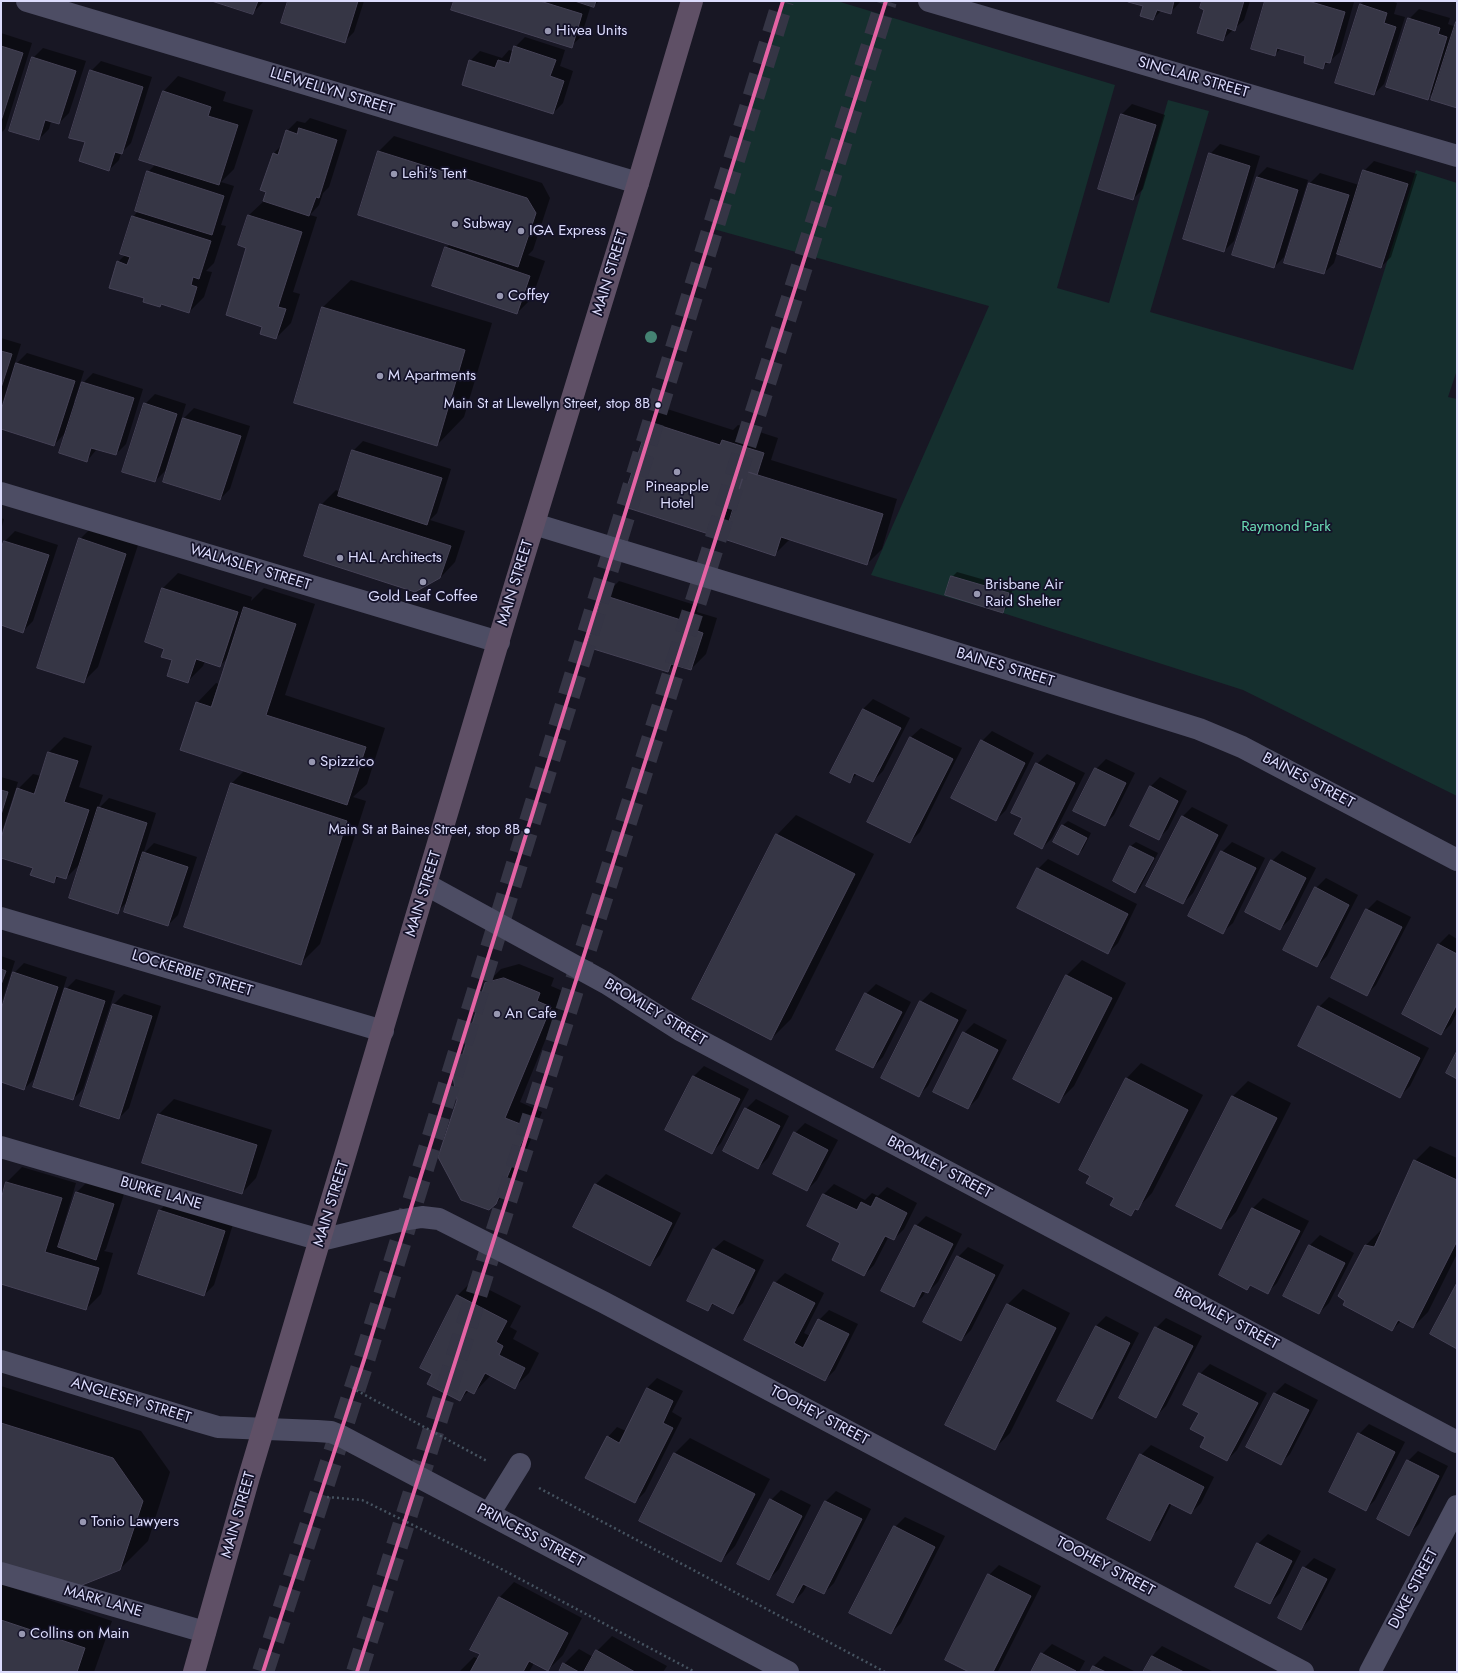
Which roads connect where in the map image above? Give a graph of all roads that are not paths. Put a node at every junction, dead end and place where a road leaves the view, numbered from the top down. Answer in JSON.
{"nodes":[{"id":1,"x":27,"y":1,"type":"edge"},
{"id":2,"x":692,"y":1,"type":"edge"},
{"id":3,"x":929,"y":1,"type":"edge"},
{"id":4,"x":1457,"y":156,"type":"edge"},
{"id":5,"x":638,"y":183,"type":"junction"},
{"id":6,"x":1,"y":493,"type":"edge"},
{"id":7,"x":534,"y":524,"type":"junction"},
{"id":8,"x":499,"y":642,"type":"junction"},
{"id":9,"x":1457,"y":860,"type":"edge"},
{"id":10,"x":426,"y":885,"type":"junction"},
{"id":11,"x":1,"y":918,"type":"edge"},
{"id":12,"x":384,"y":1031,"type":"junction"},
{"id":13,"x":1,"y":1147,"type":"edge"},
{"id":14,"x":321,"y":1240,"type":"junction"},
{"id":15,"x":1,"y":1360,"type":"edge"},
{"id":16,"x":264,"y":1429,"type":"junction"},
{"id":17,"x":1457,"y":1442,"type":"edge"},
{"id":18,"x":517,"y":1469,"type":"road end"},
{"id":19,"x":1457,"y":1506,"type":"edge"},
{"id":20,"x":489,"y":1514,"type":"junction"},
{"id":21,"x":1,"y":1573,"type":"edge"},
{"id":22,"x":206,"y":1632,"type":"junction"},
{"id":23,"x":194,"y":1672,"type":"edge"},
{"id":24,"x":788,"y":1672,"type":"edge"},
{"id":25,"x":1303,"y":1672,"type":"edge"},
{"id":26,"x":1370,"y":1672,"type":"edge"}],
"edges":[{"from":1,"to":5,"type":"street","name":"LLEWELLYN STREET"},
{"from":2,"to":5,"type":"highway","name":"MAIN STREET"},
{"from":3,"to":4,"type":"street","name":"SINCLAIR STREET"},
{"from":5,"to":7,"type":"highway","name":"MAIN STREET"},
{"from":6,"to":8,"type":"street","name":"WALMSLEY STREET"},
{"from":7,"to":8,"type":"highway","name":"MAIN STREET"},
{"from":7,"to":9,"type":"street","name":"BAINES STREET"},
{"from":8,"to":10,"type":"highway","name":"MAIN STREET"},
{"from":10,"to":12,"type":"highway","name":"MAIN STREET"},
{"from":10,"to":17,"type":"street","name":"BROMLEY STREET"},
{"from":11,"to":12,"type":"street","name":"LOCKERBIE STREET"},
{"from":12,"to":14,"type":"highway","name":"MAIN STREET"},
{"from":13,"to":14,"type":"street","name":"BURKE LANE"},
{"from":14,"to":16,"type":"highway","name":"MAIN STREET"},
{"from":14,"to":25,"type":"street","name":"TOOHEY STREET"},
{"from":15,"to":16,"type":"street","name":"ANGLESEY STREET"},
{"from":16,"to":20,"type":"street","name":"PRINCESS STREET"},
{"from":16,"to":22,"type":"highway","name":"MAIN STREET"},
{"from":18,"to":20,"type":"street"},
{"from":19,"to":26,"type":"street","name":"DUKE STREET"},
{"from":20,"to":24,"type":"street","name":"PRINCESS STREET"},
{"from":21,"to":22,"type":"street","name":"MARK LANE"},
{"from":22,"to":23,"type":"highway","name":"MAIN STREET"}]}
